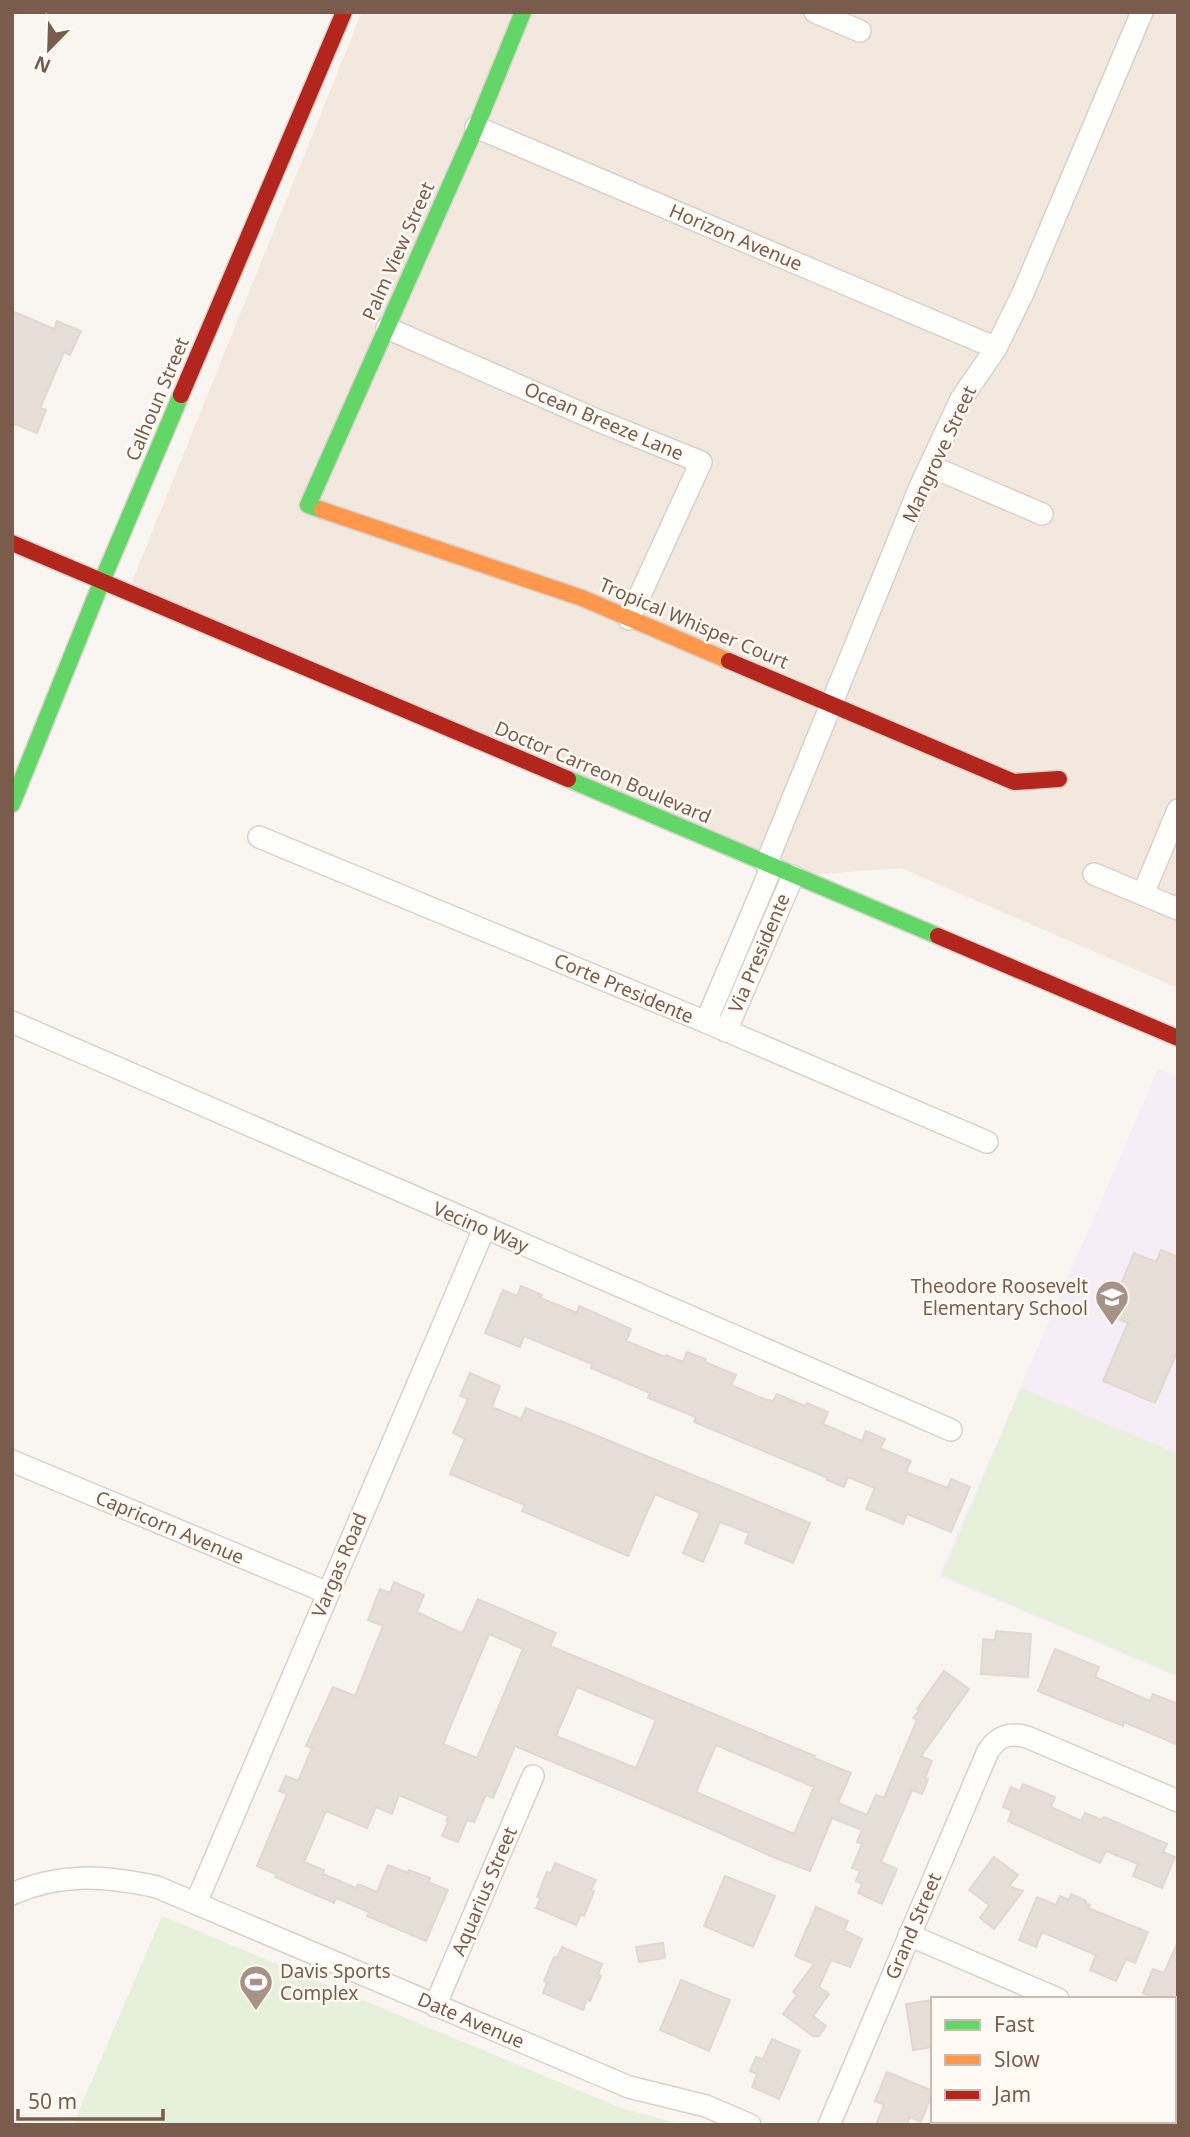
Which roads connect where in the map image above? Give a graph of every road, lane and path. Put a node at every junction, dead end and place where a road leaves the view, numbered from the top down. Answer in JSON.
{"nodes":[{"id":1,"x":523,"y":12,"type":"edge"},
{"id":2,"x":815,"y":12,"type":"edge"},
{"id":3,"x":1142,"y":12,"type":"edge"},
{"id":4,"x":336,"y":15,"type":"edge"},
{"id":5,"x":860,"y":32,"type":"dead end"},
{"id":6,"x":476,"y":127,"type":"junction"},
{"id":7,"x":387,"y":328,"type":"junction"},
{"id":8,"x":996,"y":348,"type":"junction"},
{"id":9,"x":930,"y":466,"type":"junction"},
{"id":10,"x":309,"y":505,"type":"joint"},
{"id":11,"x":1042,"y":514,"type":"dead end"},
{"id":12,"x":12,"y":543,"type":"edge"},
{"id":13,"x":102,"y":581,"type":"junction"},
{"id":14,"x":629,"y":619,"type":"junction"},
{"id":15,"x":832,"y":705,"type":"junction"},
{"id":16,"x":1059,"y":779,"type":"dead end"},
{"id":17,"x":12,"y":804,"type":"edge"},
{"id":18,"x":1178,"y":810,"type":"edge"},
{"id":19,"x":260,"y":837,"type":"dead end"},
{"id":20,"x":769,"y":865,"type":"junction"},
{"id":21,"x":1094,"y":874,"type":"dead end"},
{"id":22,"x":793,"y":876,"type":"junction"},
{"id":23,"x":1143,"y":894,"type":"junction"},
{"id":24,"x":1178,"y":909,"type":"edge"},
{"id":25,"x":706,"y":1022,"type":"junction"},
{"id":26,"x":12,"y":1023,"type":"edge"},
{"id":27,"x":726,"y":1031,"type":"junction"},
{"id":28,"x":1178,"y":1038,"type":"edge"},
{"id":29,"x":987,"y":1142,"type":"dead end"},
{"id":30,"x":484,"y":1229,"type":"junction"},
{"id":31,"x":951,"y":1430,"type":"dead end"},
{"id":32,"x":12,"y":1461,"type":"edge"},
{"id":33,"x":328,"y":1593,"type":"junction"},
{"id":34,"x":533,"y":1776,"type":"dead end"},
{"id":35,"x":1178,"y":1801,"type":"edge"},
{"id":36,"x":12,"y":1894,"type":"edge"},
{"id":37,"x":196,"y":1903,"type":"junction"},
{"id":38,"x":909,"y":1935,"type":"junction"},
{"id":39,"x":1053,"y":1997,"type":"edge"},
{"id":40,"x":435,"y":2006,"type":"junction"},
{"id":41,"x":750,"y":2125,"type":"edge"},
{"id":42,"x":829,"y":2125,"type":"edge"}],
"edges":[{"from":1,"to":6,"type":"street","name":"Palm View Street"},
{"from":2,"to":5,"type":"street"},
{"from":3,"to":8,"type":"street","name":"Mangrove Street"},
{"from":4,"to":13,"type":"street","name":"Calhoun Street"},
{"from":6,"to":7,"type":"street","name":"Palm View Street"},
{"from":6,"to":8,"type":"street","name":"Horizon Avenue"},
{"from":7,"to":10,"type":"street","name":"Palm View Street"},
{"from":7,"to":14,"type":"street","name":"Ocean Breeze Lane"},
{"from":8,"to":9,"type":"street","name":"Mangrove Street"},
{"from":9,"to":11,"type":"street"},
{"from":9,"to":15,"type":"street","name":"Mangrove Street"},
{"from":10,"to":14,"type":"street","name":"Tropical Whisper Court"},
{"from":12,"to":13,"type":"street","name":"Doctor Carreon Boulevard"},
{"from":13,"to":17,"type":"street","name":"Calhoun Street"},
{"from":13,"to":20,"type":"street","name":"Doctor Carreon Boulevard"},
{"from":14,"to":15,"type":"street","name":"Tropical Whisper Court"},
{"from":15,"to":16,"type":"street","name":"Tropical Whisper Court"},
{"from":15,"to":20,"type":"street","name":"Mangrove Street"},
{"from":18,"to":23,"type":"street"},
{"from":19,"to":25,"type":"street","name":"Corte Presidente"},
{"from":20,"to":22,"type":"street","name":"Doctor Carreon Boulevard"},
{"from":20,"to":25,"type":"street","name":"Via Presidente"},
{"from":21,"to":23,"type":"street"},
{"from":22,"to":27,"type":"street","name":"Via Presidente"},
{"from":22,"to":28,"type":"street","name":"Doctor Carreon Boulevard"},
{"from":23,"to":24,"type":"street"},
{"from":25,"to":27,"type":"street","name":"Corte Presidente"},
{"from":26,"to":30,"type":"street","name":"Vecino Way"},
{"from":27,"to":29,"type":"street","name":"Corte Presidente"},
{"from":30,"to":31,"type":"street","name":"Vecino Way"},
{"from":30,"to":33,"type":"street","name":"Vargas Road"},
{"from":32,"to":33,"type":"street","name":"Capricorn Avenue"},
{"from":33,"to":37,"type":"street","name":"Vargas Road"},
{"from":34,"to":40,"type":"street","name":"Aquarius Street"},
{"from":35,"to":38,"type":"street","name":"Grand Street"},
{"from":36,"to":37,"type":"street","name":"Date Avenue"},
{"from":37,"to":40,"type":"street","name":"Date Avenue"},
{"from":38,"to":39,"type":"street"},
{"from":38,"to":42,"type":"street","name":"Grand Street"},
{"from":40,"to":41,"type":"street","name":"Date Avenue"}]}
